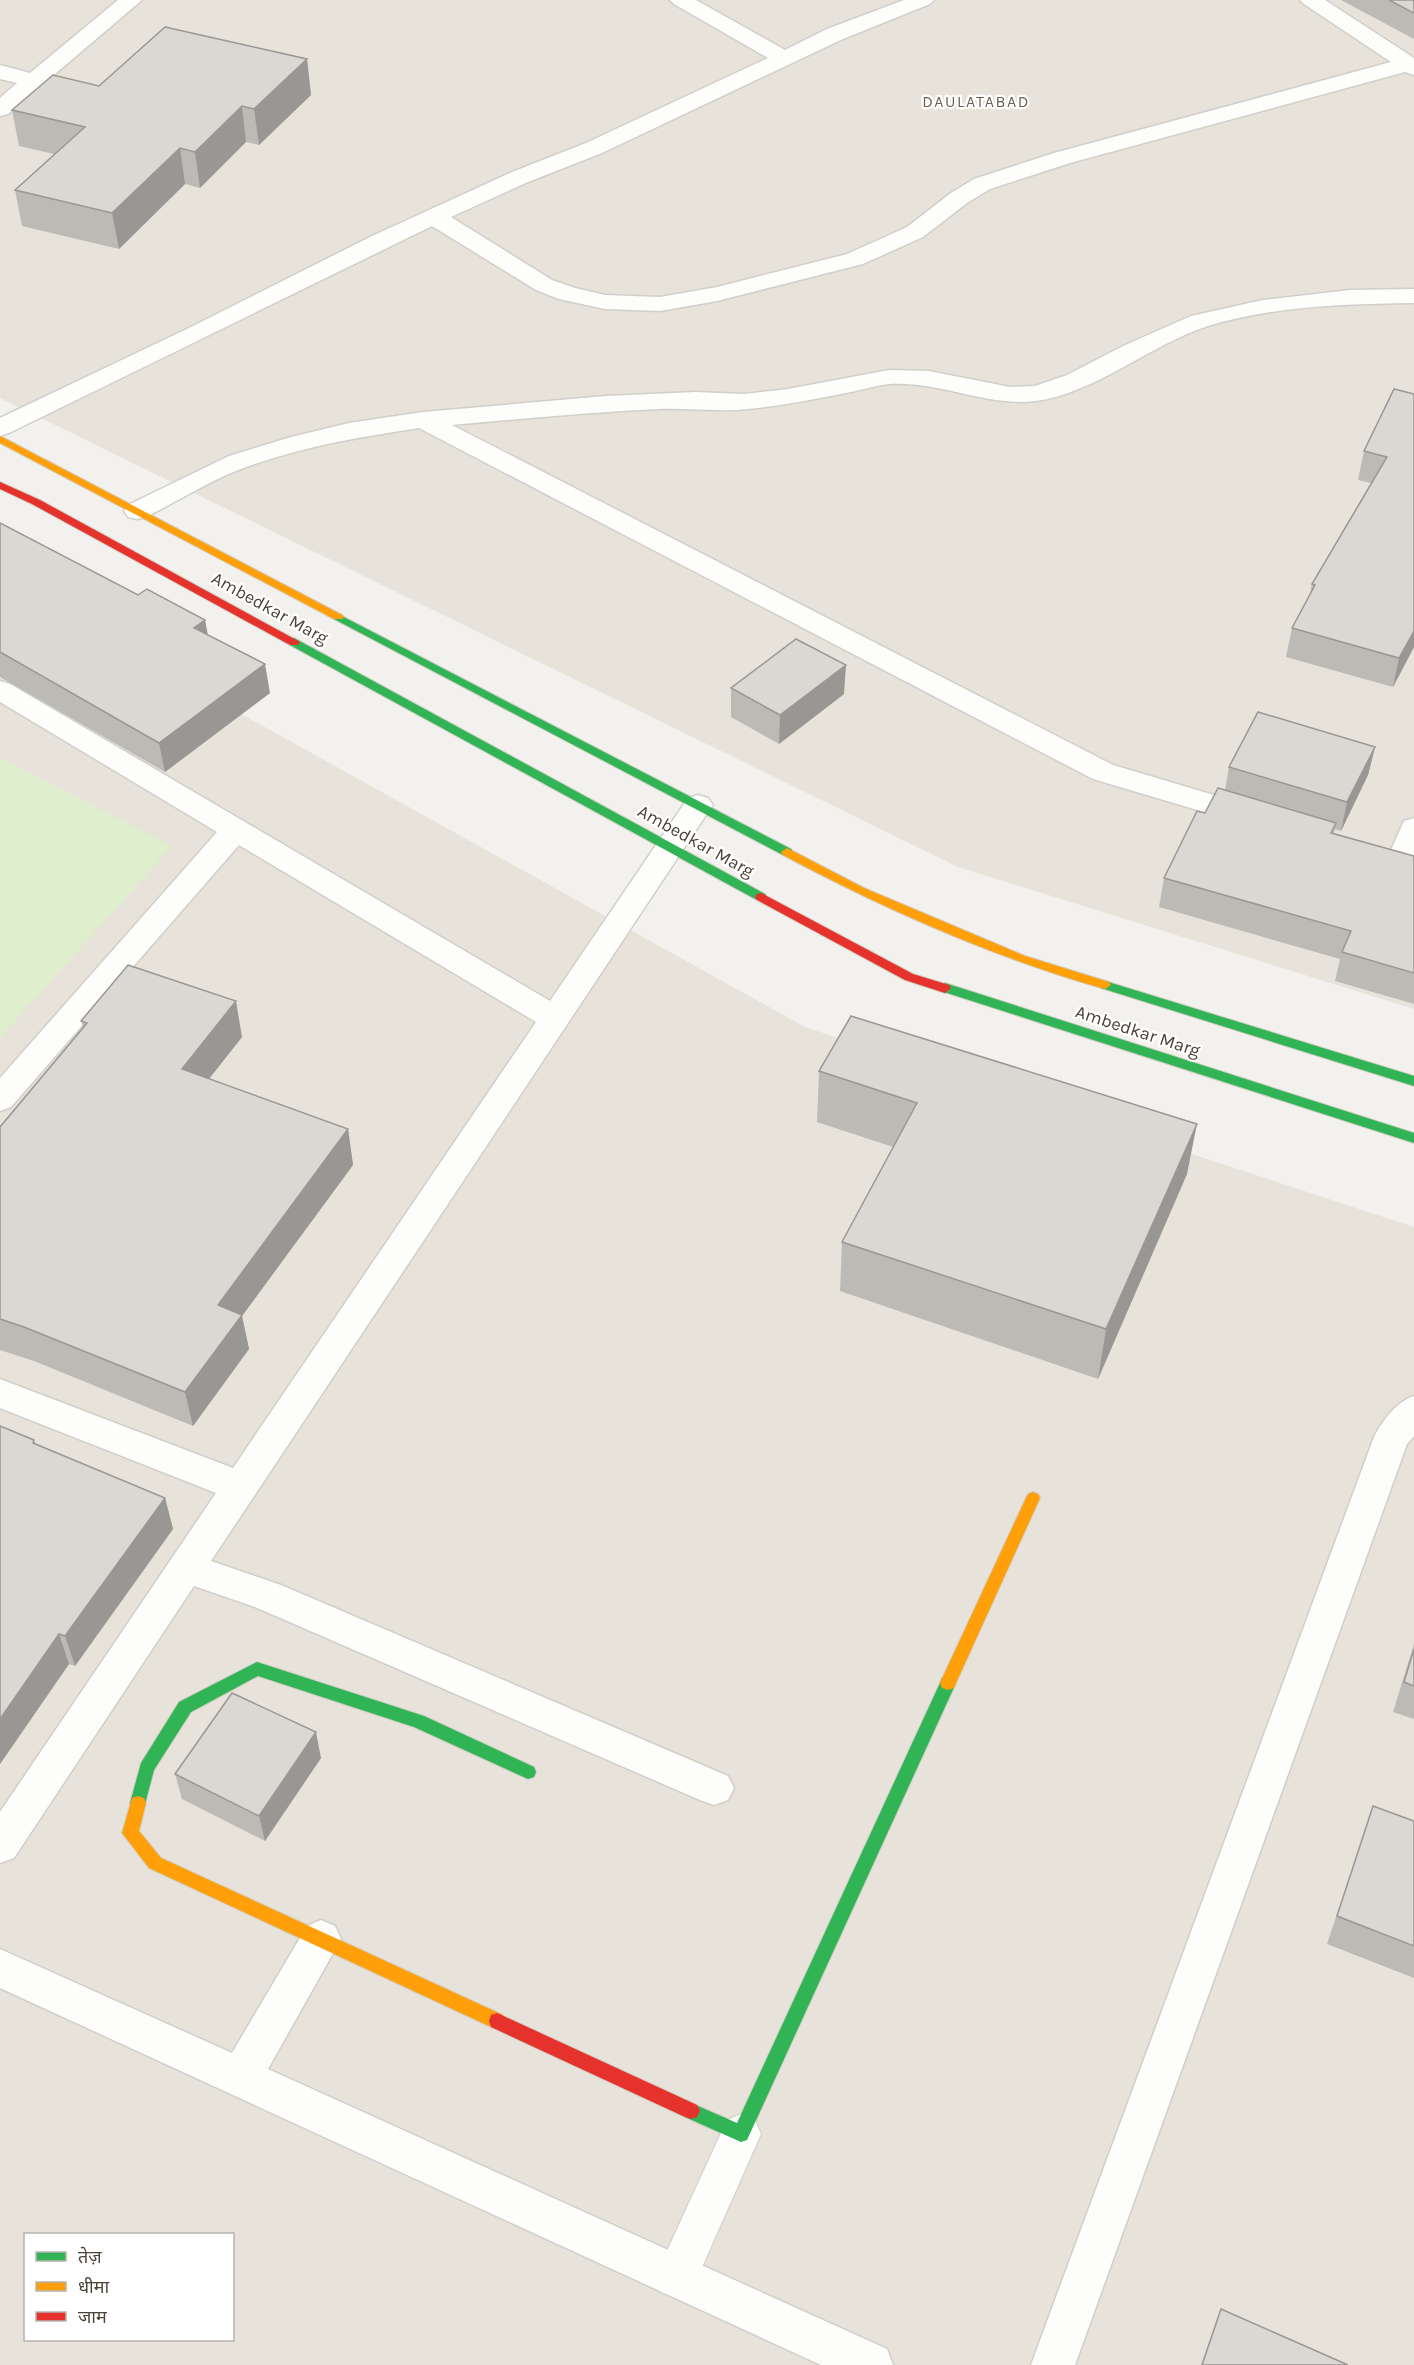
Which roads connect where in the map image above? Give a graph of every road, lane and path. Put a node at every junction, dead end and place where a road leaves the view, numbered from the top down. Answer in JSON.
{"nodes":[{"id":1,"x":131,"y":0,"type":"edge"},
{"id":2,"x":681,"y":0,"type":"edge"},
{"id":3,"x":923,"y":0,"type":"edge"},
{"id":4,"x":1311,"y":0,"type":"edge"},
{"id":5,"x":784,"y":58,"type":"junction"},
{"id":6,"x":1411,"y":66,"type":"edge"},
{"id":7,"x":0,"y":72,"type":"edge"},
{"id":8,"x":33,"y":81,"type":"junction"},
{"id":9,"x":0,"y":109,"type":"edge"},
{"id":10,"x":434,"y":217,"type":"junction"},
{"id":11,"x":1414,"y":296,"type":"edge"},
{"id":12,"x":423,"y":420,"type":"junction"},
{"id":13,"x":0,"y":428,"type":"edge"},
{"id":14,"x":0,"y":439,"type":"edge"},
{"id":15,"x":0,"y":485,"type":"edge"},
{"id":16,"x":137,"y":511,"type":"junction"},
{"id":17,"x":4,"y":699,"type":"edge"},
{"id":18,"x":698,"y":805,"type":"junction"},
{"id":19,"x":1275,"y":823,"type":"edge"},
{"id":20,"x":1414,"y":828,"type":"edge"},
{"id":21,"x":236,"y":829,"type":"junction"},
{"id":22,"x":670,"y":847,"type":"junction"},
{"id":23,"x":1398,"y":860,"type":"edge"},
{"id":24,"x":555,"y":1018,"type":"junction"},
{"id":25,"x":1414,"y":1081,"type":"edge"},
{"id":26,"x":0,"y":1099,"type":"edge"},
{"id":27,"x":1414,"y":1138,"type":"edge"},
{"id":28,"x":0,"y":1393,"type":"edge"},
{"id":29,"x":1414,"y":1410,"type":"edge"},
{"id":30,"x":241,"y":1487,"type":"junction"},
{"id":31,"x":1033,"y":1497,"type":"dead end"},
{"id":32,"x":187,"y":1568,"type":"junction"},
{"id":33,"x":528,"y":1772,"type":"dead end"},
{"id":34,"x":714,"y":1788,"type":"dead end"},
{"id":35,"x":0,"y":1845,"type":"edge"},
{"id":36,"x":321,"y":1939,"type":"junction"},
{"id":37,"x":0,"y":1968,"type":"edge"},
{"id":38,"x":240,"y":2078,"type":"junction"},
{"id":39,"x":741,"y":2134,"type":"junction"},
{"id":40,"x":676,"y":2277,"type":"junction"},
{"id":41,"x":871,"y":2365,"type":"edge"},
{"id":42,"x":1053,"y":2365,"type":"edge"}],
"edges":[{"from":1,"to":8,"type":"street"},
{"from":2,"to":5,"type":"street"},
{"from":3,"to":5,"type":"street"},
{"from":4,"to":6,"type":"street"},
{"from":5,"to":10,"type":"street"},
{"from":6,"to":10,"type":"street"},
{"from":7,"to":8,"type":"street"},
{"from":8,"to":9,"type":"street"},
{"from":10,"to":13,"type":"street"},
{"from":11,"to":12,"type":"street"},
{"from":12,"to":16,"type":"street"},
{"from":12,"to":19,"type":"street"},
{"from":14,"to":16,"type":"street","name":"Ambedkar Marg"},
{"from":15,"to":22,"type":"street","name":"Ambedkar Marg"},
{"from":16,"to":18,"type":"street","name":"Ambedkar Marg"},
{"from":17,"to":21,"type":"street"},
{"from":18,"to":22,"type":"street"},
{"from":18,"to":25,"type":"street","name":"Ambedkar Marg"},
{"from":20,"to":23,"type":"street"},
{"from":21,"to":24,"type":"street"},
{"from":21,"to":26,"type":"street"},
{"from":22,"to":24,"type":"street"},
{"from":22,"to":27,"type":"street","name":"Ambedkar Marg"},
{"from":24,"to":30,"type":"street"},
{"from":28,"to":30,"type":"street"},
{"from":29,"to":42,"type":"street"},
{"from":30,"to":32,"type":"street"},
{"from":31,"to":39,"type":"street"},
{"from":32,"to":34,"type":"street"},
{"from":32,"to":35,"type":"street"},
{"from":33,"to":36,"type":"street"},
{"from":36,"to":38,"type":"street"},
{"from":36,"to":39,"type":"street"},
{"from":37,"to":38,"type":"street"},
{"from":38,"to":40,"type":"street"},
{"from":39,"to":40,"type":"lane"},
{"from":40,"to":41,"type":"street"}]}
